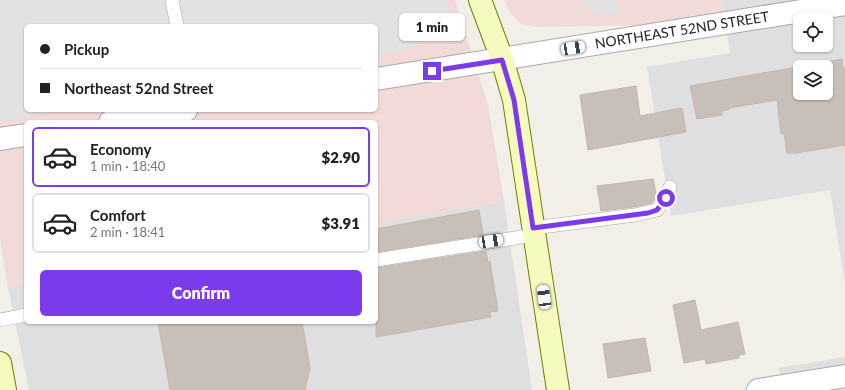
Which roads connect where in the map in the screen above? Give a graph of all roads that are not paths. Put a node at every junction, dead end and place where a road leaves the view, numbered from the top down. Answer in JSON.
{"nodes":[{"id":1,"x":172,"y":0,"type":"edge"},
{"id":2,"x":480,"y":0,"type":"edge"},
{"id":3,"x":845,"y":4,"type":"edge"},
{"id":4,"x":177,"y":24,"type":"edge"},
{"id":5,"x":502,"y":60,"type":"junction"},
{"id":6,"x":378,"y":80,"type":"edge"},
{"id":7,"x":173,"y":112,"type":"edge"},
{"id":8,"x":123,"y":120,"type":"edge"},
{"id":9,"x":24,"y":135,"type":"edge"},
{"id":10,"x":0,"y":139,"type":"edge"},
{"id":11,"x":670,"y":186,"type":"dead end"},
{"id":12,"x":534,"y":231,"type":"junction"},
{"id":13,"x":378,"y":260,"type":"edge"},
{"id":14,"x":24,"y":315,"type":"edge"},
{"id":15,"x":0,"y":320,"type":"edge"},
{"id":16,"x":0,"y":363,"type":"edge"},
{"id":17,"x":845,"y":376,"type":"edge"},
{"id":18,"x":5,"y":390,"type":"edge"},
{"id":19,"x":558,"y":390,"type":"edge"},
{"id":20,"x":758,"y":390,"type":"edge"}],
"edges":[{"from":1,"to":4,"type":"lane"},
{"from":2,"to":5,"type":"main road"},
{"from":3,"to":5,"type":"street","name":"NORTHEAST 52ND STREET"},
{"from":5,"to":6,"type":"street","name":"NORTHEAST 52ND STREET"},
{"from":5,"to":12,"type":"main road"},
{"from":7,"to":8,"type":"street"},
{"from":9,"to":10,"type":"street"},
{"from":11,"to":12,"type":"lane"},
{"from":12,"to":13,"type":"lane"},
{"from":12,"to":19,"type":"main road"},
{"from":14,"to":15,"type":"lane"},
{"from":16,"to":18,"type":"main road"},
{"from":17,"to":20,"type":"street"}]}
